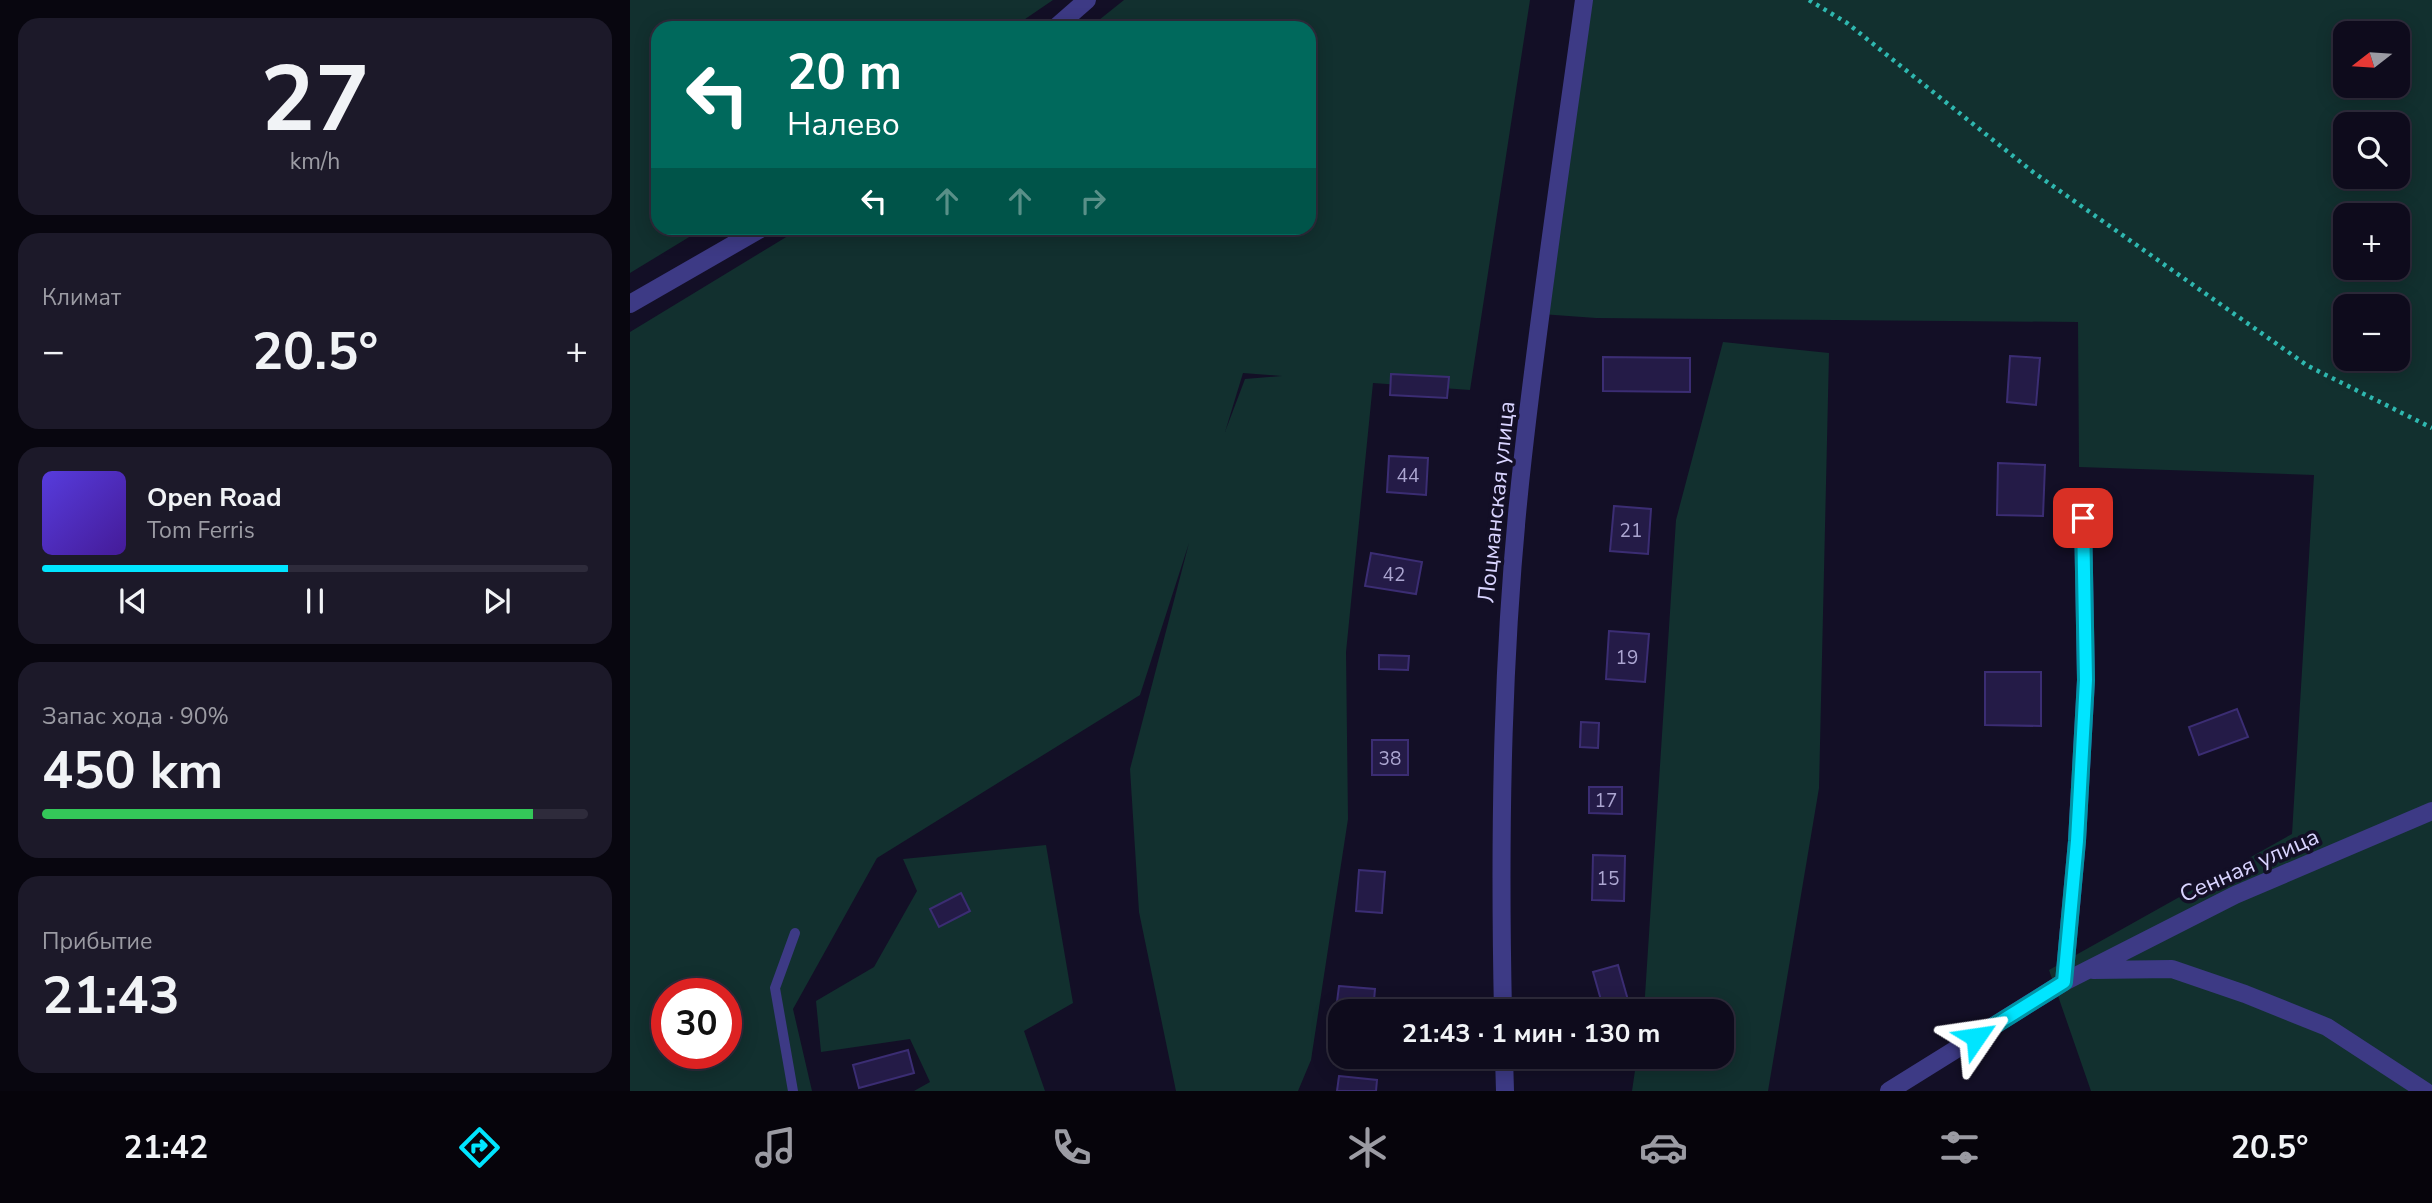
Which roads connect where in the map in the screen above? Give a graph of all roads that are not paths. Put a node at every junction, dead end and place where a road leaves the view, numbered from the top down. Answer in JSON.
{"nodes":[{"id":1,"x":1087,"y":0,"type":"edge"},
{"id":2,"x":1584,"y":0,"type":"edge"},
{"id":3,"x":1063,"y":21,"type":"edge"},
{"id":4,"x":750,"y":235,"type":"edge"},
{"id":5,"x":630,"y":304,"type":"edge"},
{"id":6,"x":2083,"y":518,"type":"dead end"},
{"id":7,"x":2432,"y":811,"type":"edge"},
{"id":8,"x":795,"y":933,"type":"dead end"},
{"id":9,"x":2090,"y":970,"type":"junction"},
{"id":10,"x":2064,"y":982,"type":"junction"},
{"id":11,"x":1503,"y":999,"type":"edge"},
{"id":12,"x":1504,"y":1069,"type":"edge"},
{"id":13,"x":793,"y":1091,"type":"edge"},
{"id":14,"x":1505,"y":1091,"type":"edge"},
{"id":15,"x":1889,"y":1091,"type":"edge"},
{"id":16,"x":2425,"y":1091,"type":"edge"}],
"edges":[{"from":1,"to":3,"type":"street"},
{"from":2,"to":11,"type":"street","name":"Лоцманская улица"},
{"from":4,"to":5,"type":"street"},
{"from":6,"to":10,"type":"street"},
{"from":7,"to":9,"type":"street","name":"Сенная улица"},
{"from":8,"to":13,"type":"lane"},
{"from":9,"to":10,"type":"street"},
{"from":9,"to":16,"type":"street"},
{"from":10,"to":15,"type":"street"},
{"from":12,"to":14,"type":"street"}]}
